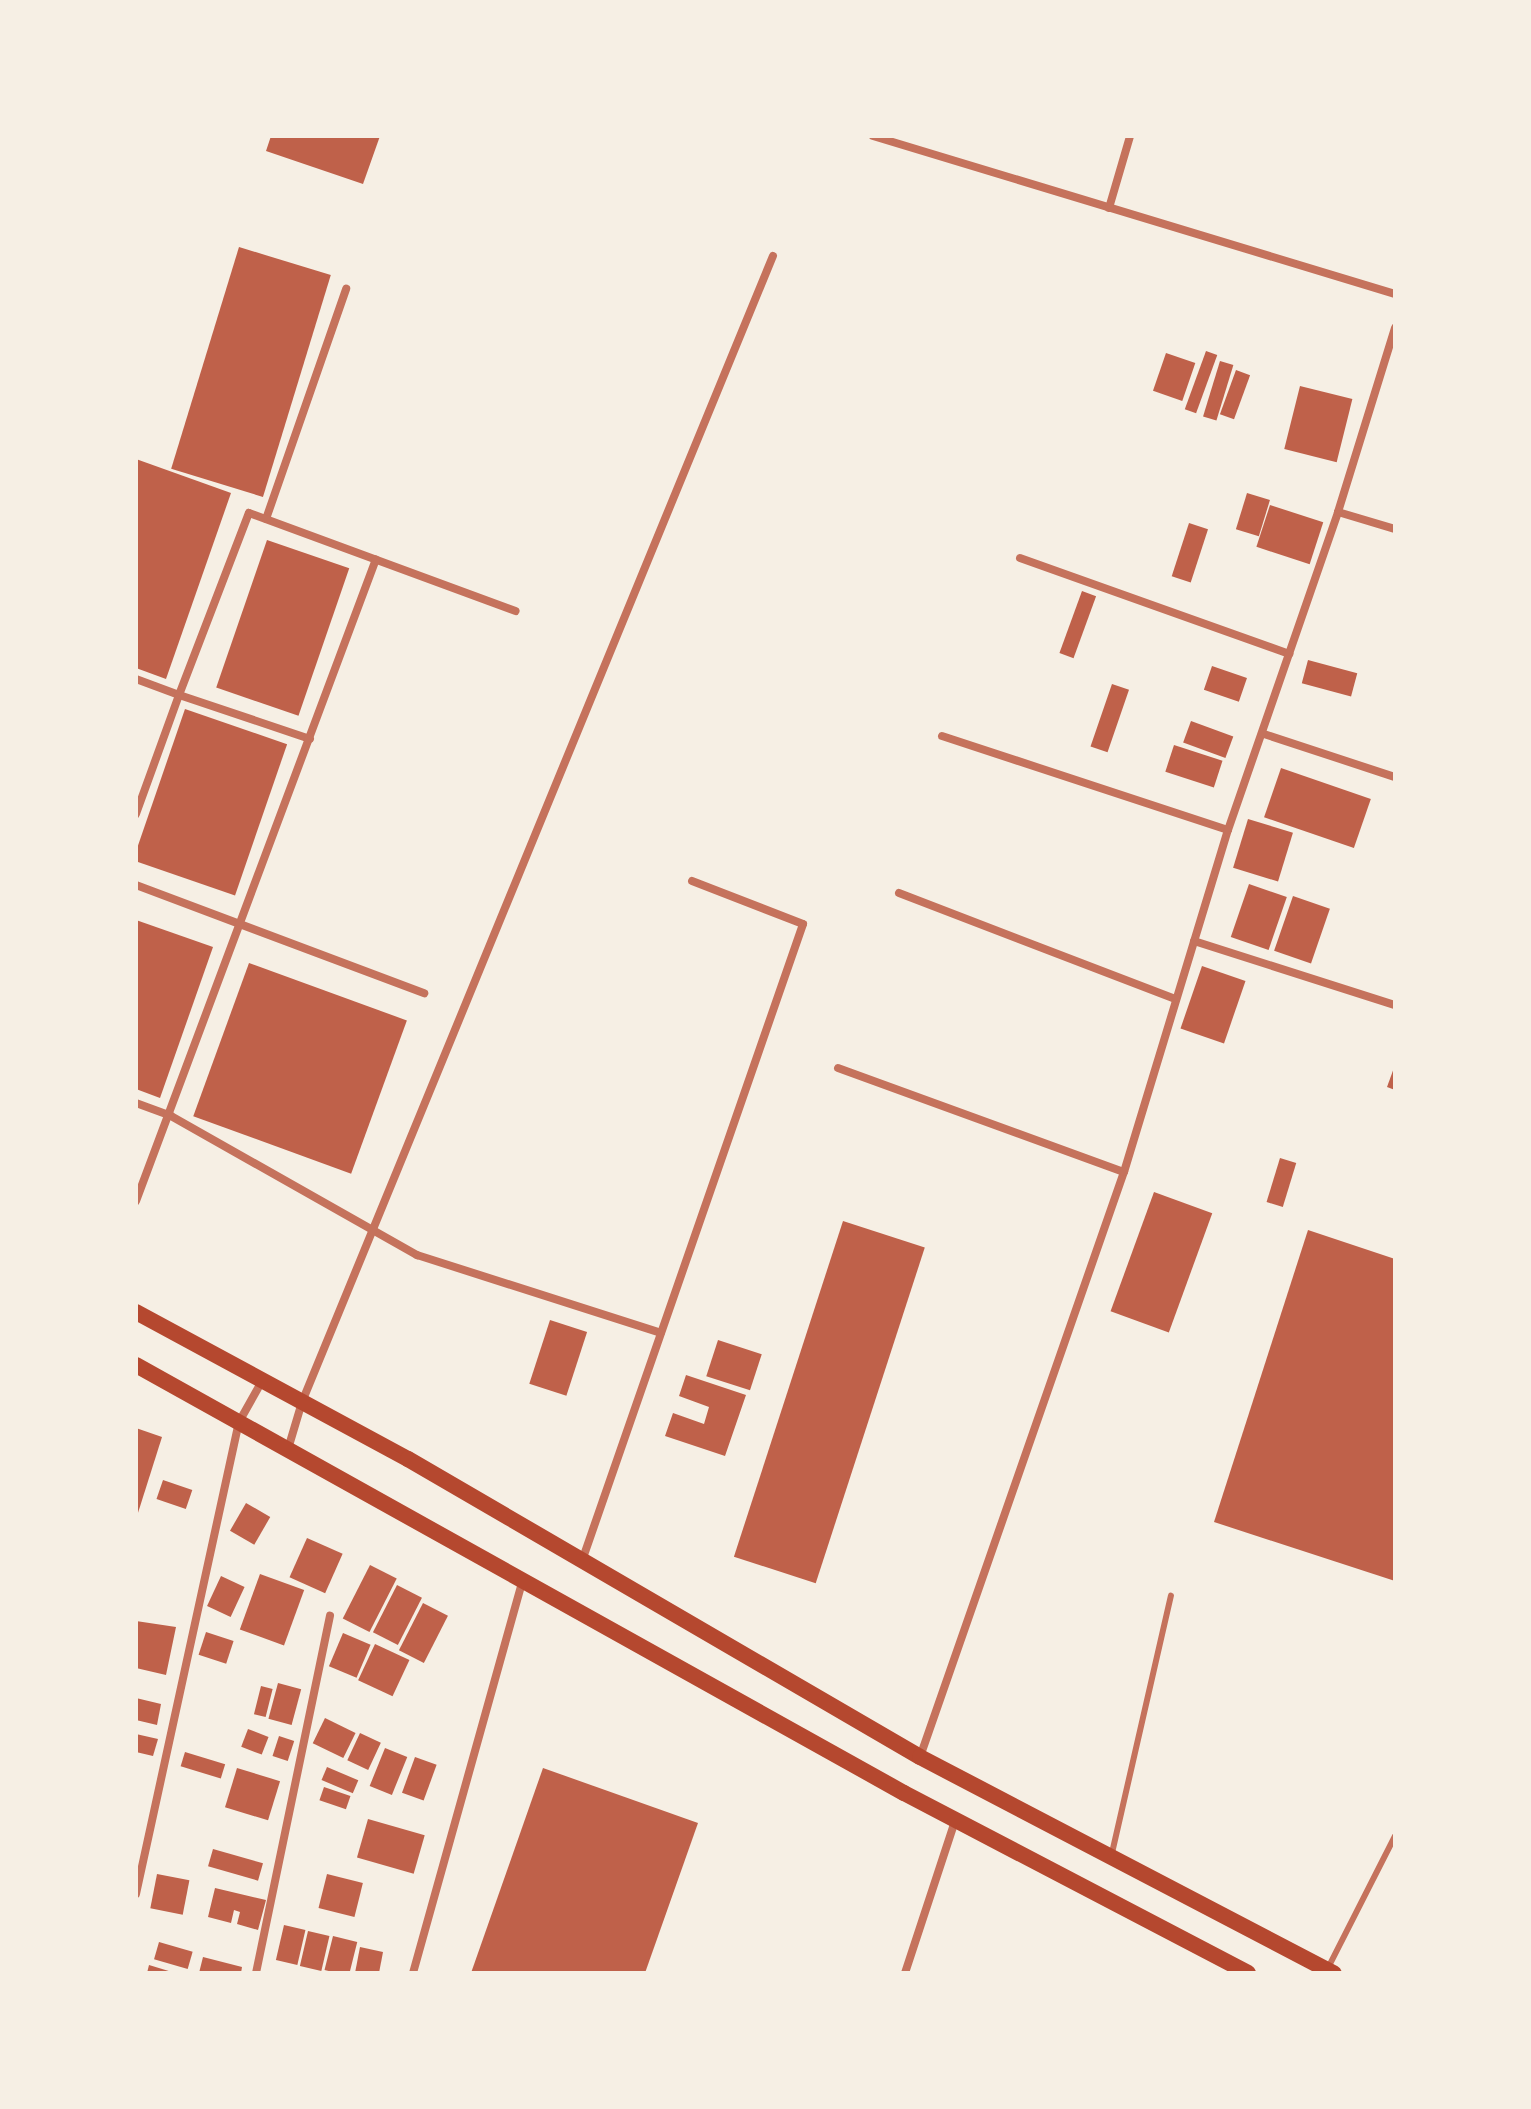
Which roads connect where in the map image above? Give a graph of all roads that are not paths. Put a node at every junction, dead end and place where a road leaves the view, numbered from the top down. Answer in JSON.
{"nodes":[{"id":1,"x":873,"y":136,"type":"edge"},
{"id":2,"x":1130,"y":136,"type":"edge"},
{"id":3,"x":1109,"y":208,"type":"junction"},
{"id":4,"x":773,"y":256,"type":"dead end"},
{"id":5,"x":346,"y":289,"type":"dead end"},
{"id":6,"x":1395,"y":294,"type":"edge"},
{"id":7,"x":1395,"y":328,"type":"edge"},
{"id":8,"x":1338,"y":512,"type":"junction"},
{"id":9,"x":266,"y":519,"type":"junction"},
{"id":10,"x":1395,"y":529,"type":"edge"},
{"id":11,"x":1020,"y":558,"type":"dead end"},
{"id":12,"x":376,"y":559,"type":"junction"},
{"id":13,"x":516,"y":611,"type":"dead end"},
{"id":14,"x":1289,"y":654,"type":"junction"},
{"id":15,"x":136,"y":679,"type":"edge"},
{"id":16,"x":179,"y":695,"type":"junction"},
{"id":17,"x":1264,"y":734,"type":"junction"},
{"id":18,"x":942,"y":736,"type":"dead end"},
{"id":19,"x":310,"y":739,"type":"junction"},
{"id":20,"x":1395,"y":777,"type":"edge"},
{"id":21,"x":136,"y":814,"type":"edge"},
{"id":22,"x":1228,"y":830,"type":"junction"},
{"id":23,"x":692,"y":881,"type":"dead end"},
{"id":24,"x":136,"y":885,"type":"edge"},
{"id":25,"x":899,"y":893,"type":"dead end"},
{"id":26,"x":243,"y":925,"type":"junction"},
{"id":27,"x":1194,"y":941,"type":"junction"},
{"id":28,"x":424,"y":993,"type":"dead end"},
{"id":29,"x":1175,"y":999,"type":"junction"},
{"id":30,"x":1395,"y":1005,"type":"edge"},
{"id":31,"x":838,"y":1068,"type":"dead end"},
{"id":32,"x":136,"y":1103,"type":"edge"},
{"id":33,"x":171,"y":1116,"type":"junction"},
{"id":34,"x":1124,"y":1172,"type":"junction"},
{"id":35,"x":136,"y":1201,"type":"edge"},
{"id":36,"x":374,"y":1231,"type":"junction"},
{"id":37,"x":136,"y":1312,"type":"edge"},
{"id":38,"x":661,"y":1333,"type":"junction"},
{"id":39,"x":136,"y":1365,"type":"edge"},
{"id":40,"x":262,"y":1381,"type":"junction"},
{"id":41,"x":302,"y":1402,"type":"junction"},
{"id":42,"x":239,"y":1422,"type":"junction"},
{"id":43,"x":288,"y":1450,"type":"junction"},
{"id":44,"x":583,"y":1558,"type":"junction"},
{"id":45,"x":522,"y":1582,"type":"junction"},
{"id":46,"x":1171,"y":1596,"type":"dead end"},
{"id":47,"x":330,"y":1616,"type":"dead end"},
{"id":48,"x":920,"y":1757,"type":"junction"},
{"id":49,"x":956,"y":1817,"type":"junction"},
{"id":50,"x":1395,"y":1836,"type":"edge"},
{"id":51,"x":1112,"y":1853,"type":"junction"},
{"id":52,"x":136,"y":1894,"type":"edge"},
{"id":53,"x":1331,"y":1971,"type":"edge"},
{"id":54,"x":256,"y":1973,"type":"edge"},
{"id":55,"x":413,"y":1973,"type":"edge"},
{"id":56,"x":905,"y":1973,"type":"edge"},
{"id":57,"x":1248,"y":1973,"type":"edge"}],
"edges":[{"from":1,"to":3,"type":"street"},
{"from":2,"to":3,"type":"street"},
{"from":3,"to":6,"type":"street"},
{"from":4,"to":36,"type":"street"},
{"from":5,"to":9,"type":"street"},
{"from":7,"to":8,"type":"street"},
{"from":8,"to":10,"type":"street"},
{"from":8,"to":14,"type":"street"},
{"from":9,"to":12,"type":"street"},
{"from":9,"to":16,"type":"street"},
{"from":11,"to":14,"type":"street"},
{"from":12,"to":13,"type":"street"},
{"from":12,"to":19,"type":"street"},
{"from":14,"to":17,"type":"street"},
{"from":15,"to":16,"type":"street"},
{"from":16,"to":19,"type":"street"},
{"from":16,"to":21,"type":"street"},
{"from":17,"to":20,"type":"street"},
{"from":17,"to":22,"type":"street"},
{"from":18,"to":22,"type":"street"},
{"from":19,"to":26,"type":"street"},
{"from":22,"to":27,"type":"street"},
{"from":23,"to":38,"type":"street"},
{"from":24,"to":26,"type":"street"},
{"from":25,"to":29,"type":"street"},
{"from":26,"to":28,"type":"street"},
{"from":26,"to":33,"type":"street"},
{"from":27,"to":29,"type":"street"},
{"from":27,"to":30,"type":"street"},
{"from":29,"to":34,"type":"street"},
{"from":31,"to":34,"type":"street"},
{"from":32,"to":33,"type":"street"},
{"from":33,"to":35,"type":"street"},
{"from":33,"to":36,"type":"street"},
{"from":34,"to":48,"type":"street"},
{"from":36,"to":38,"type":"street"},
{"from":36,"to":41,"type":"street"},
{"from":37,"to":40,"type":"main road"},
{"from":38,"to":44,"type":"street"},
{"from":39,"to":42,"type":"main road"},
{"from":40,"to":41,"type":"main road"},
{"from":40,"to":42,"type":"street"},
{"from":41,"to":43,"type":"street"},
{"from":41,"to":44,"type":"main road"},
{"from":42,"to":43,"type":"main road"},
{"from":42,"to":52,"type":"street"},
{"from":43,"to":45,"type":"main road"},
{"from":44,"to":48,"type":"main road"},
{"from":45,"to":49,"type":"main road"},
{"from":45,"to":55,"type":"street"},
{"from":46,"to":51,"type":"lane"},
{"from":47,"to":54,"type":"street"},
{"from":48,"to":51,"type":"main road"},
{"from":49,"to":56,"type":"street"},
{"from":49,"to":57,"type":"main road"},
{"from":50,"to":53,"type":"lane"},
{"from":51,"to":53,"type":"main road"}]}
